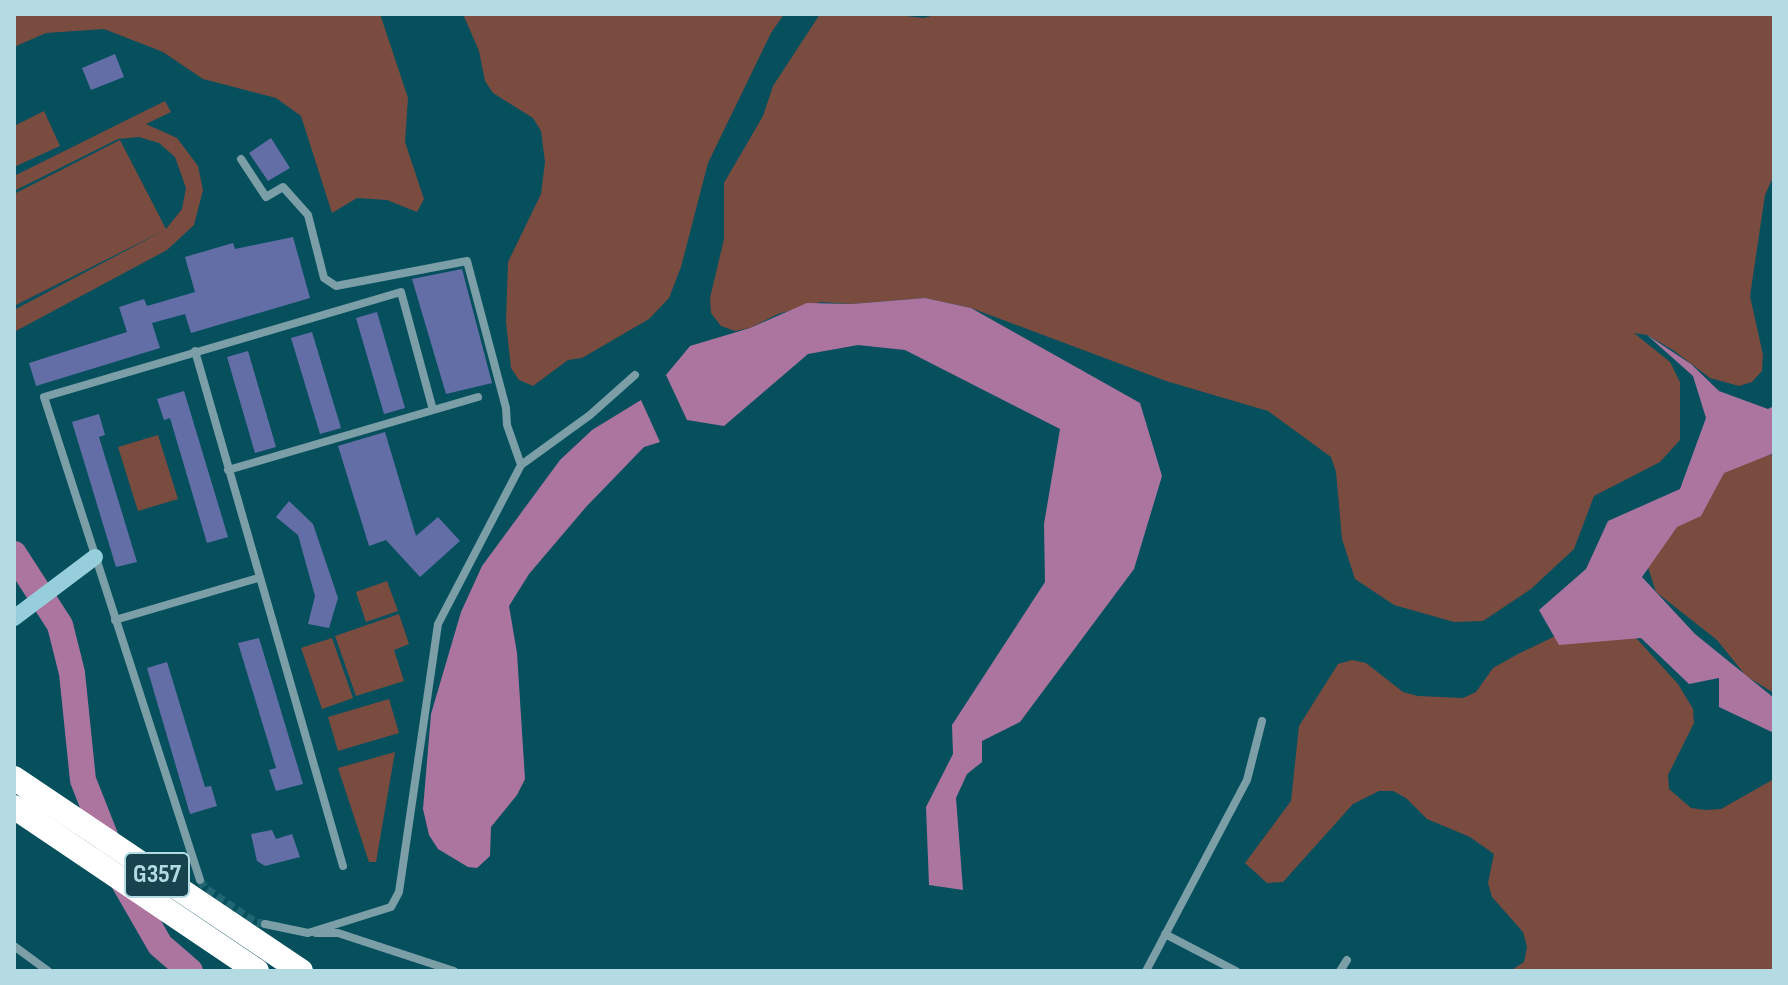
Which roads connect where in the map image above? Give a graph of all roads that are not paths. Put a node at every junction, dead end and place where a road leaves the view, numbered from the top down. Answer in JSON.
{"nodes":[{"id":1,"x":241,"y":159,"type":"dead end"},
{"id":2,"x":195,"y":351,"type":"junction"},
{"id":3,"x":635,"y":375,"type":"dead end"},
{"id":4,"x":478,"y":397,"type":"dead end"},
{"id":5,"x":433,"y":410,"type":"junction"},
{"id":6,"x":521,"y":465,"type":"junction"},
{"id":7,"x":228,"y":470,"type":"junction"},
{"id":8,"x":90,"y":560,"type":"junction"},
{"id":9,"x":258,"y":578,"type":"junction"},
{"id":10,"x":14,"y":618,"type":"edge"},
{"id":11,"x":115,"y":620,"type":"junction"},
{"id":12,"x":1262,"y":721,"type":"dead end"},
{"id":13,"x":14,"y":778,"type":"edge"},
{"id":14,"x":14,"y":807,"type":"edge"},
{"id":15,"x":343,"y":866,"type":"dead end"},
{"id":16,"x":200,"y":880,"type":"tunnel mouth"},
{"id":17,"x":265,"y":924,"type":"tunnel mouth"},
{"id":18,"x":308,"y":933,"type":"junction"},
{"id":19,"x":1165,"y":934,"type":"junction"},
{"id":20,"x":14,"y":946,"type":"edge"},
{"id":21,"x":1347,"y":960,"type":"dead end"},
{"id":22,"x":46,"y":971,"type":"edge"},
{"id":23,"x":257,"y":971,"type":"edge"},
{"id":24,"x":301,"y":971,"type":"edge"},
{"id":25,"x":454,"y":971,"type":"edge"},
{"id":26,"x":1146,"y":971,"type":"edge"},
{"id":27,"x":1236,"y":971,"type":"edge"},
{"id":28,"x":1340,"y":971,"type":"edge"}],
"edges":[{"from":1,"to":6,"type":"street"},
{"from":2,"to":5,"type":"street"},
{"from":2,"to":7,"type":"street"},
{"from":2,"to":8,"type":"street"},
{"from":3,"to":6,"type":"street"},
{"from":4,"to":5,"type":"street"},
{"from":5,"to":7,"type":"street"},
{"from":6,"to":18,"type":"street"},
{"from":7,"to":9,"type":"street"},
{"from":8,"to":10,"type":"street"},
{"from":8,"to":11,"type":"street"},
{"from":9,"to":11,"type":"street"},
{"from":9,"to":15,"type":"street"},
{"from":11,"to":16,"type":"street"},
{"from":12,"to":19,"type":"street"},
{"from":13,"to":24,"type":"highway","number":"G357"},
{"from":14,"to":23,"type":"highway","number":"G357"},
{"from":17,"to":18,"type":"street"},
{"from":18,"to":25,"type":"street"},
{"from":19,"to":26,"type":"street"},
{"from":19,"to":27,"type":"street"},
{"from":20,"to":22,"type":"street"},
{"from":21,"to":28,"type":"street"}]}
